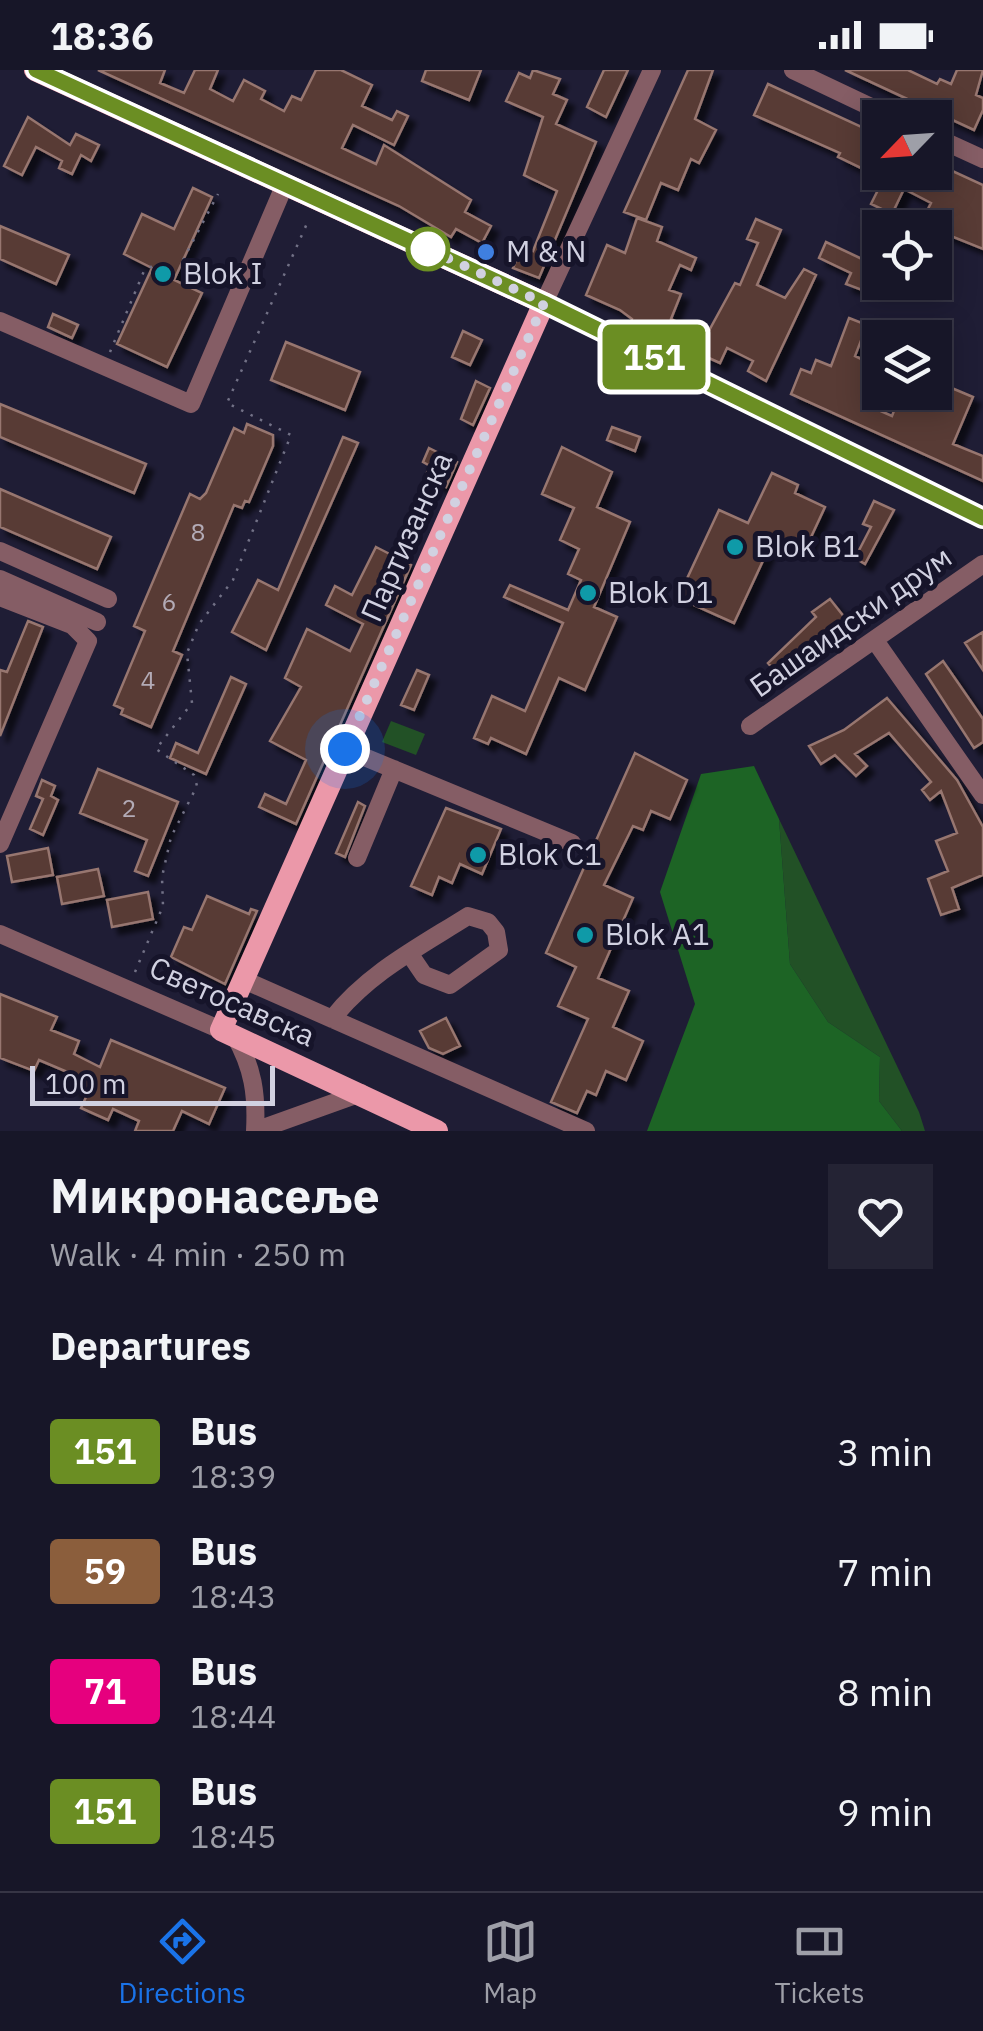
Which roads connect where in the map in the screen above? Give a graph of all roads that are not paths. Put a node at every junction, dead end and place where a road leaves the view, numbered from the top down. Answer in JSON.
{"nodes":[{"id":1,"x":36,"y":70,"type":"edge"},
{"id":2,"x":652,"y":70,"type":"edge"},
{"id":3,"x":793,"y":70,"type":"edge"},
{"id":4,"x":862,"y":103,"type":"edge"},
{"id":5,"x":952,"y":145,"type":"edge"},
{"id":6,"x":983,"y":159,"type":"edge"},
{"id":7,"x":285,"y":184,"type":"junction"},
{"id":8,"x":544,"y":303,"type":"junction"},
{"id":9,"x":0,"y":321,"type":"edge"},
{"id":10,"x":983,"y":518,"type":"edge"},
{"id":11,"x":0,"y":551,"type":"edge"},
{"id":12,"x":983,"y":564,"type":"edge"},
{"id":13,"x":0,"y":579,"type":"edge"},
{"id":14,"x":0,"y":597,"type":"edge"},
{"id":15,"x":108,"y":599,"type":"dead end"},
{"id":16,"x":97,"y":622,"type":"dead end"},
{"id":17,"x":876,"y":642,"type":"junction"},
{"id":18,"x":750,"y":726,"type":"dead end"},
{"id":19,"x":345,"y":749,"type":"junction"},
{"id":20,"x":394,"y":769,"type":"junction"},
{"id":21,"x":983,"y":795,"type":"edge"},
{"id":22,"x":572,"y":843,"type":"dead end"},
{"id":23,"x":0,"y":844,"type":"edge"},
{"id":24,"x":358,"y":858,"type":"dead end"},
{"id":25,"x":0,"y":934,"type":"edge"},
{"id":26,"x":410,"y":953,"type":"junction"},
{"id":27,"x":244,"y":980,"type":"junction"},
{"id":28,"x":332,"y":1018,"type":"junction"},
{"id":29,"x":228,"y":1033,"type":"junction"},
{"id":30,"x":361,"y":1093,"type":"junction"},
{"id":31,"x":255,"y":1131,"type":"edge"},
{"id":32,"x":438,"y":1131,"type":"edge"},
{"id":33,"x":586,"y":1131,"type":"edge"}],
"edges":[{"from":1,"to":7,"type":"main road"},
{"from":2,"to":8,"type":"street","name":"Партизанска"},
{"from":3,"to":4,"type":"street"},
{"from":5,"to":6,"type":"street"},
{"from":7,"to":8,"type":"main road"},
{"from":7,"to":9,"type":"street"},
{"from":8,"to":10,"type":"street"},
{"from":8,"to":19,"type":"main road","name":"Партизанска"},
{"from":11,"to":15,"type":"street"},
{"from":12,"to":17,"type":"street","name":"Башаидски друм"},
{"from":13,"to":16,"type":"street"},
{"from":14,"to":23,"type":"street"},
{"from":17,"to":18,"type":"street","name":"Башаидски друм"},
{"from":17,"to":21,"type":"street"},
{"from":19,"to":20,"type":"street"},
{"from":19,"to":27,"type":"main road","name":"Партизанска"},
{"from":20,"to":22,"type":"street"},
{"from":20,"to":24,"type":"street"},
{"from":25,"to":29,"type":"street","name":"Светосавска"},
{"from":26,"to":26,"type":"street"},
{"from":26,"to":28,"type":"street"},
{"from":27,"to":28,"type":"street"},
{"from":27,"to":29,"type":"main road","name":"Партизанска"},
{"from":28,"to":33,"type":"street"},
{"from":29,"to":30,"type":"main road","name":"Светосавска"},
{"from":29,"to":31,"type":"street"},
{"from":30,"to":31,"type":"street"},
{"from":30,"to":32,"type":"main road","name":"Светосавска"}]}
